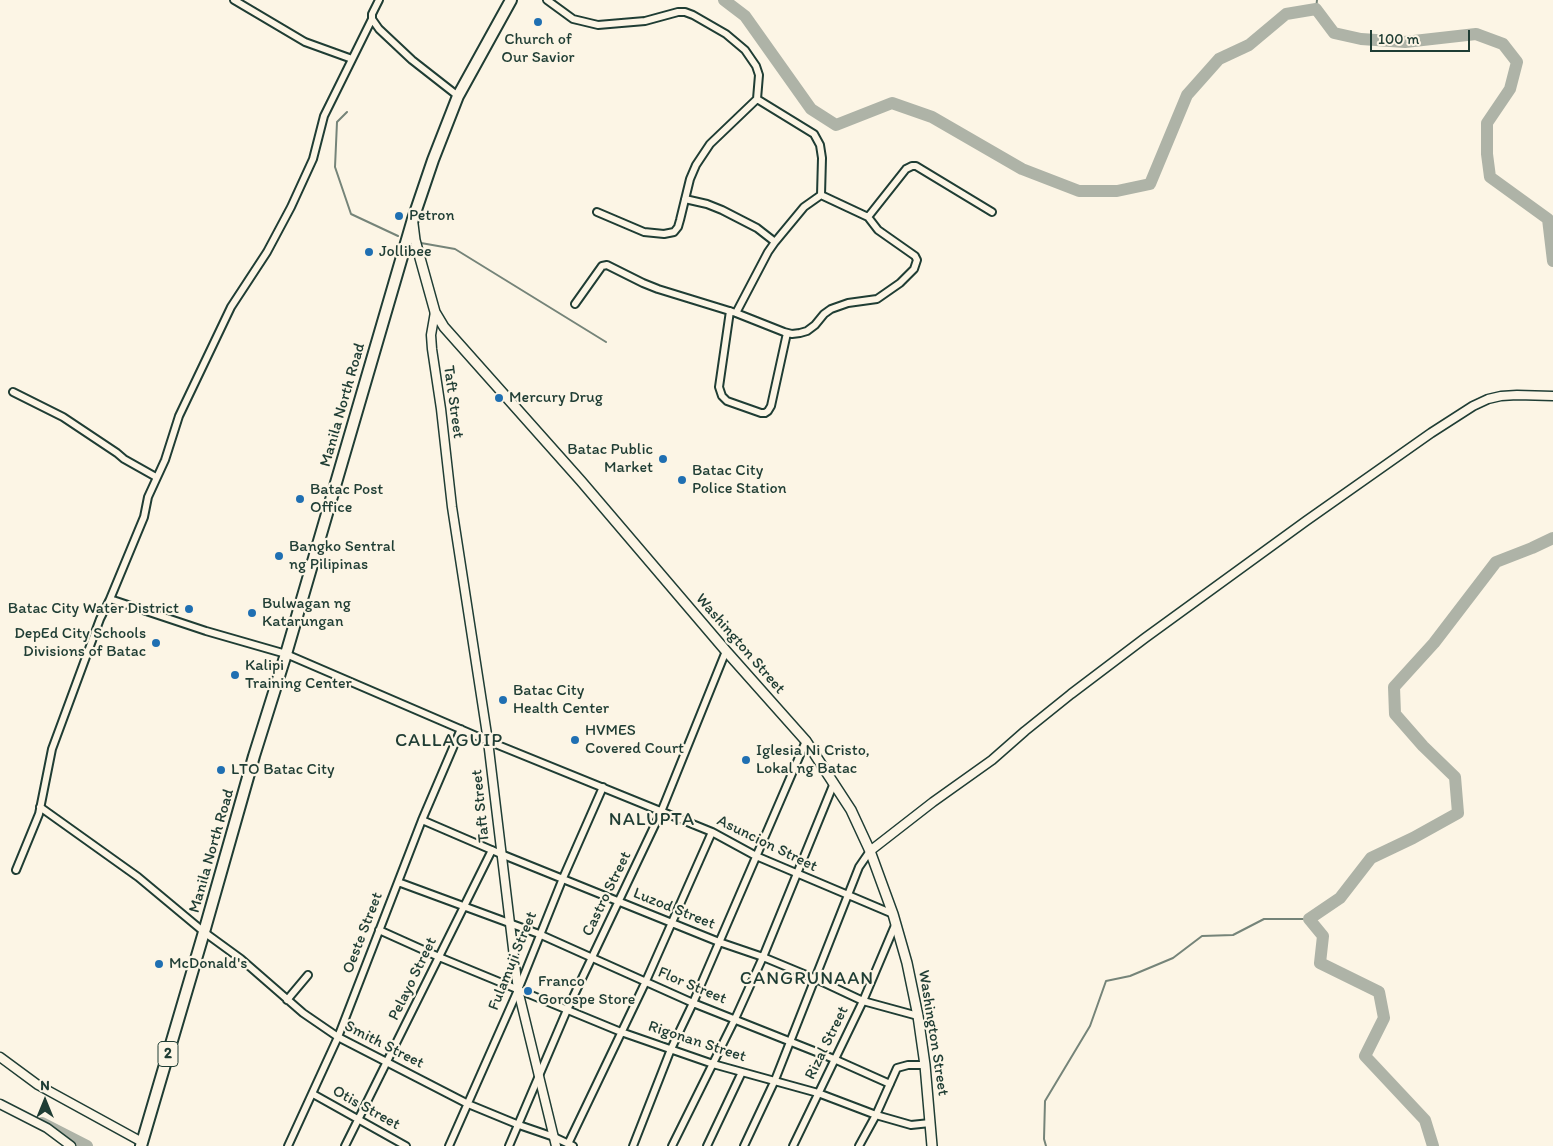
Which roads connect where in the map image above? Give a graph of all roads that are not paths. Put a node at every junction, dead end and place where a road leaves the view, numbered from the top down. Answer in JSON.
{"nodes":[{"id":1,"x":234,"y":0,"type":"edge"},
{"id":2,"x":379,"y":0,"type":"edge"},
{"id":3,"x":511,"y":0,"type":"edge"},
{"id":4,"x":547,"y":0,"type":"edge"},
{"id":5,"x":372,"y":19,"type":"junction"},
{"id":6,"x":352,"y":60,"type":"junction"},
{"id":7,"x":458,"y":96,"type":"junction"},
{"id":8,"x":757,"y":99,"type":"junction"},
{"id":9,"x":821,"y":195,"type":"junction"},
{"id":10,"x":685,"y":199,"type":"junction"},
{"id":11,"x":597,"y":212,"type":"dead end"},
{"id":12,"x":992,"y":212,"type":"dead end"},
{"id":13,"x":868,"y":217,"type":"junction"},
{"id":14,"x":413,"y":219,"type":"junction"},
{"id":15,"x":775,"y":242,"type":"junction"},
{"id":16,"x":575,"y":304,"type":"dead end"},
{"id":17,"x":435,"y":312,"type":"junction"},
{"id":18,"x":733,"y":312,"type":"junction"},
{"id":19,"x":787,"y":333,"type":"junction"},
{"id":20,"x":13,"y":392,"type":"dead end"},
{"id":21,"x":1553,"y":396,"type":"edge"},
{"id":22,"x":156,"y":477,"type":"junction"},
{"id":23,"x":110,"y":599,"type":"junction"},
{"id":24,"x":726,"y":651,"type":"junction"},
{"id":25,"x":286,"y":654,"type":"junction"},
{"id":26,"x":460,"y":729,"type":"junction"},
{"id":27,"x":488,"y":741,"type":"junction"},
{"id":28,"x":806,"y":741,"type":"junction"},
{"id":29,"x":834,"y":783,"type":"junction"},
{"id":30,"x":603,"y":787,"type":"junction"},
{"id":31,"x":40,"y":807,"type":"junction"},
{"id":32,"x":661,"y":812,"type":"junction"},
{"id":33,"x":422,"y":820,"type":"junction"},
{"id":34,"x":712,"y":832,"type":"junction"},
{"id":35,"x":492,"y":850,"type":"junction"},
{"id":36,"x":870,"y":851,"type":"junction"},
{"id":37,"x":501,"y":854,"type":"junction"},
{"id":38,"x":756,"y":856,"type":"junction"},
{"id":39,"x":16,"y":870,"type":"dead end"},
{"id":40,"x":796,"y":874,"type":"junction"},
{"id":41,"x":563,"y":878,"type":"junction"},
{"id":42,"x":398,"y":882,"type":"junction"},
{"id":43,"x":848,"y":896,"type":"junction"},
{"id":44,"x":619,"y":902,"type":"junction"},
{"id":45,"x":463,"y":906,"type":"junction"},
{"id":46,"x":894,"y":918,"type":"junction"},
{"id":47,"x":671,"y":922,"type":"junction"},
{"id":48,"x":511,"y":924,"type":"junction"},
{"id":49,"x":378,"y":930,"type":"junction"},
{"id":50,"x":204,"y":932,"type":"junction"},
{"id":51,"x":539,"y":934,"type":"junction"},
{"id":52,"x":719,"y":942,"type":"junction"},
{"id":53,"x":439,"y":957,"type":"junction"},
{"id":54,"x":763,"y":957,"type":"junction"},
{"id":55,"x":592,"y":959,"type":"junction"},
{"id":56,"x":308,"y":975,"type":"dead end"},
{"id":57,"x":816,"y":979,"type":"junction"},
{"id":58,"x":646,"y":981,"type":"junction"},
{"id":59,"x":518,"y":990,"type":"junction"},
{"id":60,"x":287,"y":1000,"type":"junction"},
{"id":61,"x":863,"y":1001,"type":"junction"},
{"id":62,"x":693,"y":1002,"type":"junction"},
{"id":63,"x":568,"y":1010,"type":"junction"},
{"id":64,"x":918,"y":1016,"type":"junction"},
{"id":65,"x":735,"y":1019,"type":"junction"},
{"id":66,"x":621,"y":1032,"type":"junction"},
{"id":67,"x":338,"y":1037,"type":"junction"},
{"id":68,"x":790,"y":1041,"type":"junction"},
{"id":69,"x":671,"y":1049,"type":"junction"},
{"id":70,"x":0,"y":1057,"type":"edge"},
{"id":71,"x":834,"y":1059,"type":"junction"},
{"id":72,"x":387,"y":1061,"type":"junction"},
{"id":73,"x":713,"y":1064,"type":"junction"},
{"id":74,"x":924,"y":1065,"type":"junction"},
{"id":75,"x":742,"y":1072,"type":"junction"},
{"id":76,"x":539,"y":1078,"type":"junction"},
{"id":77,"x":775,"y":1080,"type":"junction"},
{"id":78,"x":890,"y":1084,"type":"junction"},
{"id":79,"x":818,"y":1093,"type":"junction"},
{"id":80,"x":314,"y":1094,"type":"junction"},
{"id":81,"x":0,"y":1104,"type":"edge"},
{"id":82,"x":468,"y":1104,"type":"junction"},
{"id":83,"x":876,"y":1115,"type":"junction"},
{"id":84,"x":359,"y":1119,"type":"junction"},
{"id":85,"x":930,"y":1123,"type":"junction"},
{"id":86,"x":518,"y":1125,"type":"junction"},
{"id":87,"x":554,"y":1137,"type":"junction"},
{"id":88,"x":142,"y":1144,"type":"edge"},
{"id":89,"x":571,"y":1145,"type":"edge"},
{"id":90,"x":71,"y":1146,"type":"edge"},
{"id":91,"x":288,"y":1146,"type":"edge"},
{"id":92,"x":345,"y":1146,"type":"edge"},
{"id":93,"x":406,"y":1146,"type":"edge"},
{"id":94,"x":449,"y":1146,"type":"edge"},
{"id":95,"x":509,"y":1146,"type":"edge"},
{"id":96,"x":556,"y":1146,"type":"edge"},
{"id":97,"x":633,"y":1146,"type":"edge"},
{"id":98,"x":672,"y":1146,"type":"edge"},
{"id":99,"x":707,"y":1146,"type":"edge"},
{"id":100,"x":744,"y":1146,"type":"edge"},
{"id":101,"x":793,"y":1146,"type":"edge"},
{"id":102,"x":859,"y":1146,"type":"edge"},
{"id":103,"x":932,"y":1146,"type":"edge"}],
"edges":[{"from":1,"to":6,"type":"street"},
{"from":2,"to":5,"type":"street"},
{"from":3,"to":7,"type":"highway","name":"Manila North Road","number":"2"},
{"from":4,"to":8,"type":"street"},
{"from":5,"to":6,"type":"street"},
{"from":5,"to":7,"type":"street"},
{"from":6,"to":22,"type":"street"},
{"from":7,"to":14,"type":"highway","name":"Manila North Road","number":"2"},
{"from":8,"to":9,"type":"street"},
{"from":8,"to":10,"type":"street"},
{"from":9,"to":13,"type":"street"},
{"from":9,"to":15,"type":"street"},
{"from":10,"to":11,"type":"street"},
{"from":10,"to":15,"type":"street"},
{"from":12,"to":13,"type":"street"},
{"from":13,"to":19,"type":"street"},
{"from":14,"to":17,"type":"main road","name":"Washington Street"},
{"from":14,"to":25,"type":"highway","name":"Manila North Road","number":"2"},
{"from":15,"to":18,"type":"street"},
{"from":16,"to":18,"type":"street"},
{"from":17,"to":24,"type":"main road","name":"Washington Street"},
{"from":17,"to":27,"type":"street","name":"Taft Street"},
{"from":18,"to":19,"type":"street"},
{"from":18,"to":19,"type":"street"},
{"from":20,"to":22,"type":"street"},
{"from":21,"to":36,"type":"street"},
{"from":22,"to":23,"type":"street"},
{"from":23,"to":25,"type":"street","name":"Asuncion Street"},
{"from":23,"to":31,"type":"street"},
{"from":24,"to":28,"type":"main road","name":"Washington Street"},
{"from":24,"to":32,"type":"street","name":"Castro Street"},
{"from":25,"to":26,"type":"street","name":"Asuncion Street"},
{"from":25,"to":50,"type":"highway","name":"Manila North Road","number":"2"},
{"from":26,"to":27,"type":"street","name":"Asuncion Street"},
{"from":26,"to":33,"type":"street","name":"Oeste Street"},
{"from":27,"to":30,"type":"street","name":"Asuncion Street"},
{"from":27,"to":37,"type":"street","name":"Taft Street"},
{"from":28,"to":29,"type":"main road","name":"Washington Street"},
{"from":28,"to":38,"type":"street"},
{"from":29,"to":36,"type":"main road","name":"Washington Street"},
{"from":29,"to":40,"type":"street"},
{"from":30,"to":32,"type":"street","name":"Asuncion Street"},
{"from":30,"to":41,"type":"street","name":"Fulamuji Street"},
{"from":31,"to":39,"type":"street"},
{"from":31,"to":50,"type":"street","name":"Smith Street"},
{"from":32,"to":34,"type":"street","name":"Asuncion Street"},
{"from":32,"to":44,"type":"street","name":"Castro Street"},
{"from":33,"to":35,"type":"street","name":"Luzod Street"},
{"from":33,"to":42,"type":"street","name":"Oeste Street"},
{"from":34,"to":38,"type":"street","name":"Asuncion Street"},
{"from":34,"to":47,"type":"street"},
{"from":35,"to":37,"type":"street","name":"Luzod Street"},
{"from":35,"to":45,"type":"street","name":"Pelayo Street"},
{"from":36,"to":43,"type":"street"},
{"from":36,"to":46,"type":"main road","name":"Washington Street"},
{"from":37,"to":41,"type":"street","name":"Luzod Street"},
{"from":37,"to":48,"type":"street","name":"Taft Street"},
{"from":38,"to":40,"type":"street","name":"Asuncion Street"},
{"from":38,"to":52,"type":"street"},
{"from":40,"to":43,"type":"street","name":"Asuncion Street"},
{"from":40,"to":54,"type":"street"},
{"from":41,"to":44,"type":"street","name":"Luzod Street"},
{"from":41,"to":51,"type":"street","name":"Fulamuji Street"},
{"from":42,"to":45,"type":"street","name":"Flor Street"},
{"from":42,"to":49,"type":"street","name":"Oeste Street"},
{"from":43,"to":46,"type":"street","name":"Asuncion Street"},
{"from":43,"to":57,"type":"street"},
{"from":44,"to":47,"type":"street","name":"Luzod Street"},
{"from":44,"to":55,"type":"street","name":"Castro Street"},
{"from":45,"to":48,"type":"street","name":"Flor Street"},
{"from":45,"to":53,"type":"street","name":"Pelayo Street"},
{"from":46,"to":61,"type":"street","name":"Rizal Street"},
{"from":46,"to":64,"type":"main road","name":"Washington Street"},
{"from":47,"to":52,"type":"street","name":"Luzod Street"},
{"from":47,"to":58,"type":"street"},
{"from":48,"to":51,"type":"street","name":"Flor Street"},
{"from":48,"to":59,"type":"street","name":"Taft Street"},
{"from":49,"to":53,"type":"street","name":"Rigonan Street"},
{"from":49,"to":67,"type":"street","name":"Oeste Street"},
{"from":50,"to":60,"type":"street","name":"Smith Street"},
{"from":50,"to":88,"type":"highway","name":"Manila North Road","number":"2"},
{"from":51,"to":55,"type":"street","name":"Flor Street"},
{"from":51,"to":59,"type":"street","name":"Fulamuji Street"},
{"from":52,"to":54,"type":"street","name":"Luzod Street"},
{"from":52,"to":62,"type":"street"},
{"from":53,"to":59,"type":"street","name":"Rigonan Street"},
{"from":53,"to":72,"type":"street","name":"Pelayo Street"},
{"from":54,"to":57,"type":"street","name":"Luzod Street"},
{"from":54,"to":65,"type":"street"},
{"from":55,"to":58,"type":"street","name":"Flor Street"},
{"from":55,"to":63,"type":"street","name":"Castro Street"},
{"from":56,"to":60,"type":"street"},
{"from":57,"to":61,"type":"street","name":"Luzod Street"},
{"from":57,"to":68,"type":"street"},
{"from":58,"to":62,"type":"street","name":"Flor Street"},
{"from":58,"to":66,"type":"street"},
{"from":59,"to":63,"type":"street","name":"Rigonan Street"},
{"from":59,"to":76,"type":"street","name":"Taft Street"},
{"from":59,"to":82,"type":"street","name":"Fulamuji Street"},
{"from":60,"to":67,"type":"street","name":"Smith Street"},
{"from":61,"to":64,"type":"street","name":"Luzod Street"},
{"from":61,"to":71,"type":"street","name":"Rizal Street"},
{"from":62,"to":65,"type":"street","name":"Flor Street"},
{"from":62,"to":69,"type":"street"},
{"from":63,"to":66,"type":"street","name":"Rigonan Street"},
{"from":63,"to":76,"type":"street","name":"Castro Street"},
{"from":64,"to":74,"type":"main road","name":"Washington Street"},
{"from":65,"to":68,"type":"street","name":"Flor Street"},
{"from":65,"to":73,"type":"street"},
{"from":66,"to":69,"type":"street","name":"Rigonan Street"},
{"from":66,"to":89,"type":"street"},
{"from":67,"to":72,"type":"street","name":"Smith Street"},
{"from":67,"to":80,"type":"street","name":"Oeste Street"},
{"from":68,"to":71,"type":"street","name":"Flor Street"},
{"from":68,"to":77,"type":"street"},
{"from":69,"to":73,"type":"street","name":"Rigonan Street"},
{"from":69,"to":97,"type":"street"},
{"from":70,"to":88,"type":"street"},
{"from":71,"to":78,"type":"street","name":"Flor Street"},
{"from":71,"to":79,"type":"street","name":"Rizal Street"},
{"from":72,"to":82,"type":"street","name":"Smith Street"},
{"from":72,"to":84,"type":"street","name":"Pelayo Street"},
{"from":73,"to":75,"type":"street","name":"Rigonan Street"},
{"from":73,"to":98,"type":"street"},
{"from":74,"to":78,"type":"street"},
{"from":74,"to":85,"type":"main road","name":"Washington Street"},
{"from":75,"to":77,"type":"street","name":"Rigonan Street"},
{"from":75,"to":99,"type":"street"},
{"from":76,"to":86,"type":"street","name":"Castro Street"},
{"from":76,"to":87,"type":"street","name":"Taft Street"},
{"from":77,"to":79,"type":"street","name":"Rigonan Street"},
{"from":77,"to":100,"type":"street"},
{"from":78,"to":83,"type":"street"},
{"from":79,"to":83,"type":"street","name":"Rigonan Street"},
{"from":79,"to":101,"type":"street","name":"Rizal Street"},
{"from":80,"to":84,"type":"street","name":"Otis Street"},
{"from":80,"to":91,"type":"street","name":"Oeste Street"},
{"from":81,"to":90,"type":"street"},
{"from":82,"to":86,"type":"street","name":"Smith Street"},
{"from":82,"to":94,"type":"street","name":"Fulamuji Street"},
{"from":83,"to":85,"type":"street","name":"Rigonan Street"},
{"from":83,"to":102,"type":"street"},
{"from":84,"to":92,"type":"street","name":"Pelayo Street"},
{"from":84,"to":93,"type":"street","name":"Otis Street"},
{"from":85,"to":103,"type":"main road","name":"Washington Street"},
{"from":86,"to":87,"type":"street","name":"Smith Street"},
{"from":86,"to":95,"type":"street","name":"Castro Street"},
{"from":87,"to":89,"type":"street","name":"Smith Street"},
{"from":87,"to":96,"type":"street","name":"Taft Street"}]}
